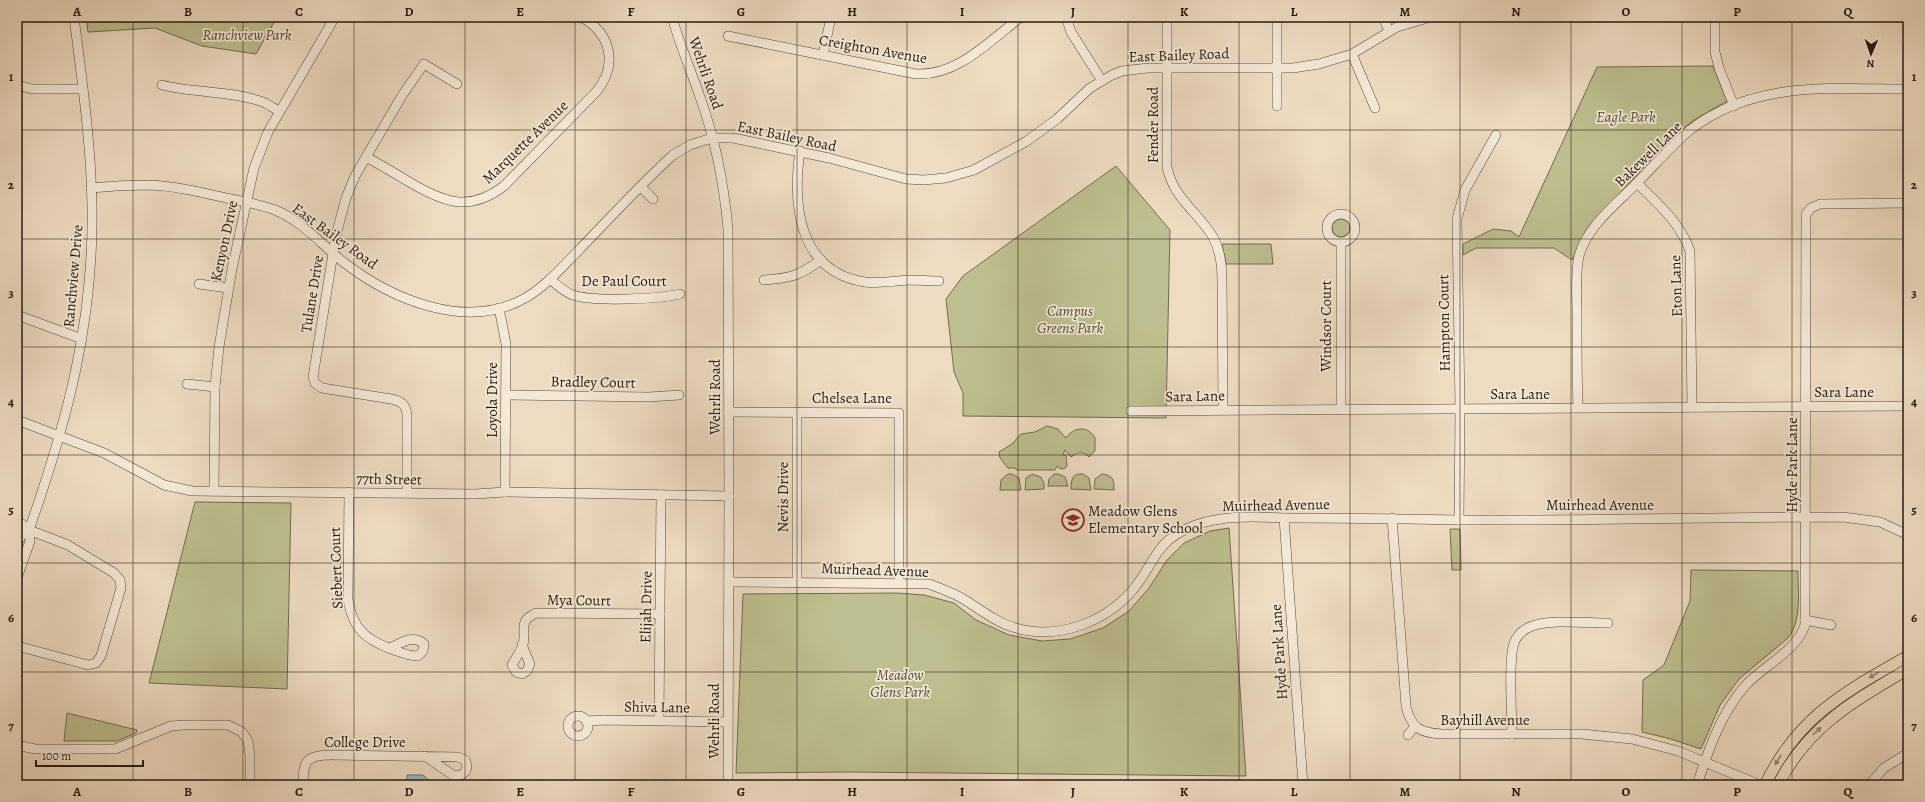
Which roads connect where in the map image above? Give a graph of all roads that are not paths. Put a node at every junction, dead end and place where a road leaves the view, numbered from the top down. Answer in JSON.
{"nodes":[{"id":1,"x":74,"y":17,"type":"edge"},
{"id":2,"x":335,"y":17,"type":"edge"},
{"id":3,"x":581,"y":17,"type":"edge"},
{"id":4,"x":672,"y":17,"type":"edge"},
{"id":5,"x":831,"y":17,"type":"edge"},
{"id":6,"x":1021,"y":17,"type":"edge"},
{"id":7,"x":1066,"y":17,"type":"edge"},
{"id":8,"x":1167,"y":17,"type":"edge"},
{"id":9,"x":1277,"y":17,"type":"edge"},
{"id":10,"x":1383,"y":17,"type":"edge"},
{"id":11,"x":1431,"y":17,"type":"edge"},
{"id":12,"x":1715,"y":17,"type":"edge"},
{"id":13,"x":1389,"y":31,"type":"junction"},
{"id":14,"x":728,"y":36,"type":"dead end"},
{"id":15,"x":1352,"y":54,"type":"junction"},
{"id":16,"x":823,"y":55,"type":"junction"},
{"id":17,"x":1167,"y":68,"type":"junction"},
{"id":18,"x":1277,"y":68,"type":"junction"},
{"id":19,"x":1102,"y":81,"type":"junction"},
{"id":20,"x":457,"y":84,"type":"dead end"},
{"id":21,"x":17,"y":85,"type":"edge"},
{"id":22,"x":162,"y":85,"type":"dead end"},
{"id":23,"x":83,"y":89,"type":"junction"},
{"id":24,"x":1908,"y":89,"type":"edge"},
{"id":25,"x":1277,"y":106,"type":"dead end"},
{"id":26,"x":1734,"y":106,"type":"junction"},
{"id":27,"x":1375,"y":108,"type":"dead end"},
{"id":28,"x":279,"y":111,"type":"junction"},
{"id":29,"x":1496,"y":135,"type":"dead end"},
{"id":30,"x":712,"y":138,"type":"junction"},
{"id":31,"x":800,"y":151,"type":"junction"},
{"id":32,"x":366,"y":156,"type":"junction"},
{"id":33,"x":1637,"y":184,"type":"junction"},
{"id":34,"x":641,"y":187,"type":"junction"},
{"id":35,"x":91,"y":188,"type":"junction"},
{"id":36,"x":653,"y":199,"type":"dead end"},
{"id":37,"x":246,"y":202,"type":"junction"},
{"id":38,"x":1908,"y":203,"type":"edge"},
{"id":39,"x":1341,"y":243,"type":"dead end"},
{"id":40,"x":333,"y":252,"type":"junction"},
{"id":41,"x":821,"y":260,"type":"junction"},
{"id":42,"x":550,"y":278,"type":"junction"},
{"id":43,"x":764,"y":280,"type":"dead end"},
{"id":44,"x":939,"y":281,"type":"dead end"},
{"id":45,"x":199,"y":284,"type":"dead end"},
{"id":46,"x":228,"y":288,"type":"junction"},
{"id":47,"x":680,"y":294,"type":"dead end"},
{"id":48,"x":499,"y":308,"type":"junction"},
{"id":49,"x":17,"y":316,"type":"edge"},
{"id":50,"x":82,"y":339,"type":"junction"},
{"id":51,"x":187,"y":384,"type":"dead end"},
{"id":52,"x":215,"y":387,"type":"junction"},
{"id":53,"x":506,"y":395,"type":"junction"},
{"id":54,"x":679,"y":395,"type":"dead end"},
{"id":55,"x":1806,"y":406,"type":"junction"},
{"id":56,"x":1908,"y":406,"type":"edge"},
{"id":57,"x":1578,"y":407,"type":"junction"},
{"id":58,"x":1692,"y":407,"type":"junction"},
{"id":59,"x":1341,"y":408,"type":"junction"},
{"id":60,"x":1460,"y":408,"type":"junction"},
{"id":61,"x":1223,"y":409,"type":"junction"},
{"id":62,"x":1131,"y":411,"type":"dead end"},
{"id":63,"x":729,"y":412,"type":"junction"},
{"id":64,"x":797,"y":412,"type":"junction"},
{"id":65,"x":17,"y":420,"type":"edge"},
{"id":66,"x":60,"y":436,"type":"junction"},
{"id":67,"x":214,"y":491,"type":"junction"},
{"id":68,"x":349,"y":492,"type":"junction"},
{"id":69,"x":505,"y":492,"type":"junction"},
{"id":70,"x":407,"y":493,"type":"junction"},
{"id":71,"x":661,"y":495,"type":"junction"},
{"id":72,"x":729,"y":496,"type":"junction"},
{"id":73,"x":1806,"y":517,"type":"junction"},
{"id":74,"x":1284,"y":518,"type":"junction"},
{"id":75,"x":1392,"y":518,"type":"junction"},
{"id":76,"x":17,"y":520,"type":"edge"},
{"id":77,"x":1459,"y":520,"type":"junction"},
{"id":78,"x":29,"y":530,"type":"junction"},
{"id":79,"x":17,"y":531,"type":"edge"},
{"id":80,"x":1908,"y":535,"type":"edge"},
{"id":81,"x":17,"y":544,"type":"edge"},
{"id":82,"x":17,"y":578,"type":"edge"},
{"id":83,"x":729,"y":582,"type":"junction"},
{"id":84,"x":797,"y":582,"type":"junction"},
{"id":85,"x":899,"y":583,"type":"junction"},
{"id":86,"x":660,"y":614,"type":"junction"},
{"id":87,"x":1805,"y":620,"type":"junction"},
{"id":88,"x":1608,"y":623,"type":"dead end"},
{"id":89,"x":1831,"y":625,"type":"dead end"},
{"id":90,"x":522,"y":645,"type":"dead end"},
{"id":91,"x":17,"y":646,"type":"edge"},
{"id":92,"x":390,"y":648,"type":"dead end"},
{"id":93,"x":1908,"y":656,"type":"edge"},
{"id":94,"x":1908,"y":669,"type":"edge"},
{"id":95,"x":659,"y":720,"type":"junction"},
{"id":96,"x":586,"y":722,"type":"dead end"},
{"id":97,"x":728,"y":722,"type":"junction"},
{"id":98,"x":1415,"y":726,"type":"junction"},
{"id":99,"x":1512,"y":734,"type":"junction"},
{"id":100,"x":1408,"y":736,"type":"dead end"},
{"id":101,"x":17,"y":746,"type":"edge"},
{"id":102,"x":1908,"y":753,"type":"edge"},
{"id":103,"x":425,"y":756,"type":"dead end"},
{"id":104,"x":1705,"y":762,"type":"junction"},
{"id":105,"x":1782,"y":782,"type":"edge"},
{"id":106,"x":250,"y":785,"type":"edge"},
{"id":107,"x":303,"y":785,"type":"edge"},
{"id":108,"x":728,"y":785,"type":"edge"},
{"id":109,"x":1303,"y":785,"type":"edge"},
{"id":110,"x":1697,"y":785,"type":"edge"},
{"id":111,"x":1760,"y":785,"type":"edge"},
{"id":112,"x":1765,"y":785,"type":"edge"},
{"id":113,"x":1869,"y":785,"type":"edge"}],
"edges":[{"from":1,"to":23,"type":"street","name":"Ranchview Drive"},
{"from":2,"to":28,"type":"street","name":"Kenyon Drive"},
{"from":3,"to":32,"type":"street","name":"Marquette Avenue"},
{"from":4,"to":30,"type":"street","name":"Wehrli Road"},
{"from":5,"to":16,"type":"street"},
{"from":6,"to":16,"type":"street","name":"Creighton Avenue"},
{"from":7,"to":19,"type":"street"},
{"from":8,"to":17,"type":"street","name":"Fender Road"},
{"from":9,"to":18,"type":"street"},
{"from":10,"to":13,"type":"street"},
{"from":11,"to":13,"type":"street","name":"East Bailey Road"},
{"from":12,"to":26,"type":"street"},
{"from":13,"to":15,"type":"street","name":"East Bailey Road"},
{"from":14,"to":16,"type":"street","name":"Creighton Avenue"},
{"from":15,"to":18,"type":"street","name":"East Bailey Road"},
{"from":15,"to":27,"type":"street"},
{"from":17,"to":18,"type":"street","name":"East Bailey Road"},
{"from":17,"to":19,"type":"street","name":"East Bailey Road"},
{"from":17,"to":61,"type":"street","name":"Fender Road"},
{"from":18,"to":25,"type":"street"},
{"from":19,"to":31,"type":"street","name":"East Bailey Road"},
{"from":20,"to":32,"type":"street","name":"Tulane Drive"},
{"from":21,"to":23,"type":"street"},
{"from":22,"to":28,"type":"street"},
{"from":23,"to":35,"type":"street","name":"Ranchview Drive"},
{"from":24,"to":26,"type":"street","name":"Bakewell Lane"},
{"from":26,"to":33,"type":"street","name":"Bakewell Lane"},
{"from":28,"to":37,"type":"street","name":"Kenyon Drive"},
{"from":29,"to":60,"type":"street","name":"Hampton Court"},
{"from":30,"to":31,"type":"street","name":"East Bailey Road"},
{"from":30,"to":34,"type":"street","name":"East Bailey Road"},
{"from":30,"to":63,"type":"street","name":"Wehrli Road"},
{"from":31,"to":41,"type":"street"},
{"from":32,"to":40,"type":"street","name":"Tulane Drive"},
{"from":33,"to":57,"type":"street","name":"Bakewell Lane"},
{"from":33,"to":58,"type":"street","name":"Eton Lane"},
{"from":34,"to":36,"type":"street"},
{"from":34,"to":42,"type":"street","name":"East Bailey Road"},
{"from":35,"to":37,"type":"street","name":"East Bailey Road"},
{"from":35,"to":50,"type":"street","name":"Ranchview Drive"},
{"from":37,"to":40,"type":"street","name":"East Bailey Road"},
{"from":37,"to":46,"type":"street","name":"Kenyon Drive"},
{"from":38,"to":55,"type":"street","name":"Hyde Park Lane"},
{"from":39,"to":59,"type":"street","name":"Windsor Court"},
{"from":40,"to":48,"type":"street","name":"East Bailey Road"},
{"from":40,"to":70,"type":"street","name":"Tulane Drive"},
{"from":41,"to":43,"type":"street"},
{"from":41,"to":44,"type":"street"},
{"from":42,"to":47,"type":"street","name":"De Paul Court"},
{"from":42,"to":48,"type":"street","name":"East Bailey Road"},
{"from":45,"to":46,"type":"street"},
{"from":46,"to":52,"type":"street","name":"Kenyon Drive"},
{"from":48,"to":53,"type":"street","name":"Loyola Drive"},
{"from":49,"to":50,"type":"street"},
{"from":50,"to":66,"type":"street","name":"Ranchview Drive"},
{"from":51,"to":52,"type":"street"},
{"from":52,"to":67,"type":"street","name":"Kenyon Drive"},
{"from":53,"to":54,"type":"street","name":"Bradley Court"},
{"from":53,"to":69,"type":"street","name":"Loyola Drive"},
{"from":55,"to":56,"type":"street","name":"Sara Lane"},
{"from":55,"to":58,"type":"street","name":"Sara Lane"},
{"from":55,"to":73,"type":"street","name":"Hyde Park Lane"},
{"from":57,"to":58,"type":"street","name":"Sara Lane"},
{"from":57,"to":60,"type":"street","name":"Sara Lane"},
{"from":59,"to":60,"type":"street","name":"Sara Lane"},
{"from":59,"to":61,"type":"street","name":"Sara Lane"},
{"from":60,"to":77,"type":"street","name":"Hampton Court"},
{"from":61,"to":62,"type":"street","name":"Sara Lane"},
{"from":63,"to":64,"type":"street","name":"Chelsea Lane"},
{"from":63,"to":72,"type":"street","name":"Wehrli Road"},
{"from":64,"to":84,"type":"street","name":"Nevis Drive"},
{"from":64,"to":85,"type":"street","name":"Chelsea Lane"},
{"from":65,"to":66,"type":"street","name":"77th Street"},
{"from":66,"to":67,"type":"street","name":"77th Street"},
{"from":66,"to":78,"type":"street","name":"Ranchview Drive"},
{"from":67,"to":68,"type":"street","name":"77th Street"},
{"from":68,"to":70,"type":"street","name":"77th Street"},
{"from":68,"to":92,"type":"street","name":"Siebert Court"},
{"from":69,"to":70,"type":"street","name":"77th Street"},
{"from":69,"to":71,"type":"street","name":"77th Street"},
{"from":71,"to":72,"type":"street","name":"77th Street"},
{"from":71,"to":86,"type":"street","name":"Elijah Drive"},
{"from":72,"to":83,"type":"street","name":"Wehrli Road"},
{"from":73,"to":77,"type":"street","name":"Muirhead Avenue"},
{"from":73,"to":80,"type":"street","name":"Muirhead Avenue"},
{"from":73,"to":87,"type":"street","name":"Hyde Park Lane"},
{"from":74,"to":75,"type":"street","name":"Muirhead Avenue"},
{"from":74,"to":85,"type":"street","name":"Muirhead Avenue"},
{"from":74,"to":109,"type":"street","name":"Hyde Park Lane"},
{"from":75,"to":77,"type":"street","name":"Muirhead Avenue"},
{"from":75,"to":98,"type":"street"},
{"from":76,"to":78,"type":"street"},
{"from":78,"to":79,"type":"street"},
{"from":78,"to":81,"type":"street","name":"Ranchview Drive"},
{"from":78,"to":82,"type":"street","name":"Ranchview Drive"},
{"from":78,"to":91,"type":"street"},
{"from":83,"to":84,"type":"street","name":"Muirhead Avenue"},
{"from":83,"to":97,"type":"street","name":"Wehrli Road"},
{"from":84,"to":85,"type":"street","name":"Muirhead Avenue"},
{"from":86,"to":90,"type":"street","name":"Mya Court"},
{"from":86,"to":95,"type":"street","name":"Elijah Drive"},
{"from":87,"to":89,"type":"street"},
{"from":87,"to":104,"type":"street","name":"Hyde Park Lane"},
{"from":88,"to":99,"type":"street"},
{"from":93,"to":112,"type":"main road","one_way":true},
{"from":105,"to":94,"type":"main road","one_way":true},
{"from":95,"to":96,"type":"street","name":"Shiva Lane"},
{"from":95,"to":97,"type":"street","name":"Shiva Lane"},
{"from":97,"to":108,"type":"street","name":"Wehrli Road"},
{"from":98,"to":99,"type":"street","name":"Bayhill Avenue"},
{"from":98,"to":100,"type":"street"},
{"from":99,"to":104,"type":"street","name":"Bayhill Avenue"},
{"from":101,"to":106,"type":"street"},
{"from":102,"to":113,"type":"street"},
{"from":103,"to":107,"type":"street","name":"College Drive"},
{"from":104,"to":110,"type":"street","name":"Hyde Park Lane"},
{"from":104,"to":111,"type":"street","name":"Bayhill Avenue"}]}
